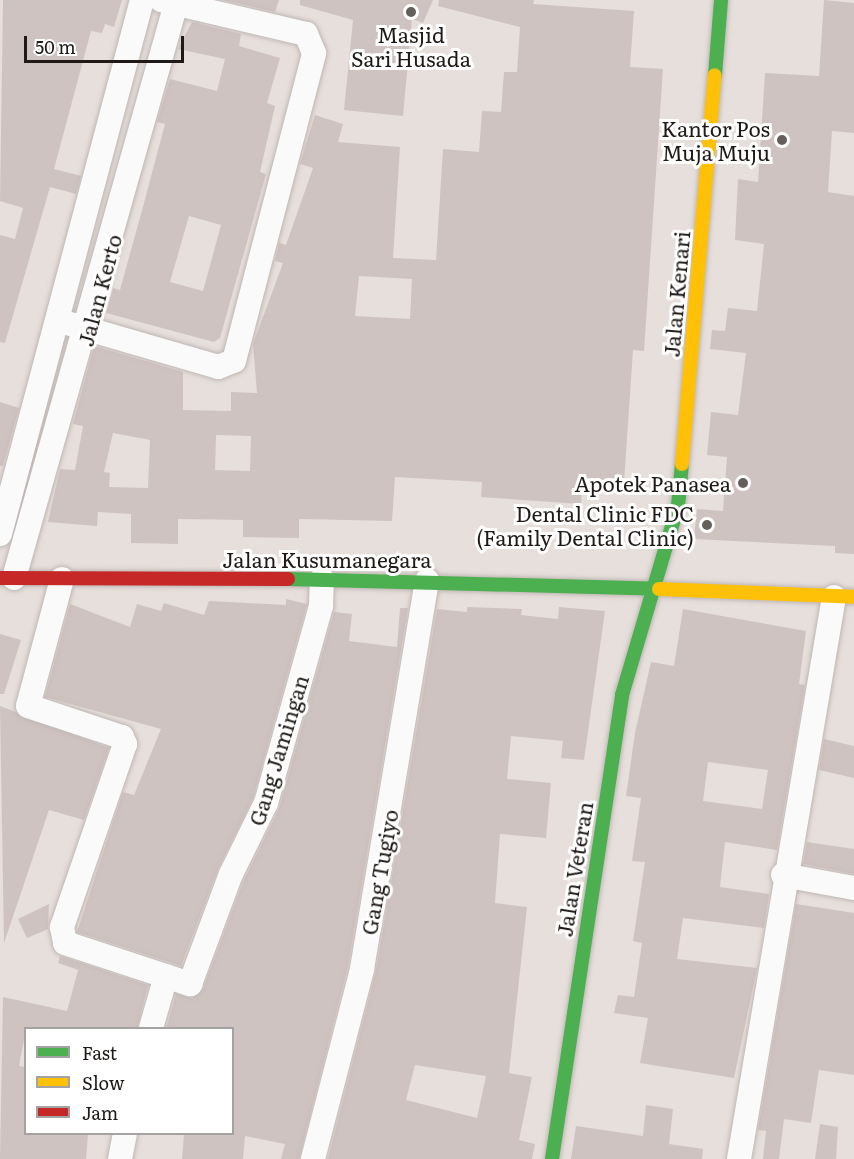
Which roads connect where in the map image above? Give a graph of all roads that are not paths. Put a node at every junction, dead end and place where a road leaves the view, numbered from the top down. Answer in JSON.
{"nodes":[{"id":1,"x":142,"y":0,"type":"edge"},
{"id":2,"x":708,"y":0,"type":"edge"},
{"id":3,"x":721,"y":0,"type":"edge"},
{"id":4,"x":172,"y":1,"type":"edge"},
{"id":5,"x":719,"y":33,"type":"junction"},
{"id":6,"x":60,"y":321,"type":"junction"},
{"id":7,"x":88,"y":329,"type":"junction"},
{"id":8,"x":0,"y":534,"type":"edge"},
{"id":9,"x":7,"y":578,"type":"edge"},
{"id":10,"x":62,"y":579,"type":"junction"},
{"id":11,"x":322,"y":579,"type":"junction"},
{"id":12,"x":427,"y":580,"type":"junction"},
{"id":13,"x":654,"y":588,"type":"junction"},
{"id":14,"x":847,"y":593,"type":"edge"},
{"id":15,"x":783,"y":876,"type":"junction"},
{"id":16,"x":854,"y":888,"type":"edge"},
{"id":17,"x":166,"y":976,"type":"junction"},
{"id":18,"x":153,"y":1027,"type":"edge"},
{"id":19,"x":125,"y":1135,"type":"edge"},
{"id":20,"x":120,"y":1159,"type":"edge"},
{"id":21,"x":313,"y":1159,"type":"edge"},
{"id":22,"x":552,"y":1159,"type":"edge"},
{"id":23,"x":739,"y":1159,"type":"edge"}],
"edges":[{"from":1,"to":6,"type":"street","name":"Jalan Kerto"},
{"from":2,"to":5,"type":"main road"},
{"from":3,"to":5,"type":"main road","name":"Jalan Kenari"},
{"from":4,"to":7,"type":"street","name":"Jalan Kerto"},
{"from":4,"to":7,"type":"street"},
{"from":5,"to":13,"type":"main road","name":"Jalan Kenari"},
{"from":6,"to":7,"type":"street"},
{"from":6,"to":8,"type":"street","name":"Jalan Kerto"},
{"from":7,"to":9,"type":"street","name":"Jalan Kerto"},
{"from":9,"to":10,"type":"main road","name":"Jalan Kusumanegara"},
{"from":10,"to":11,"type":"main road","name":"Jalan Kusumanegara"},
{"from":10,"to":17,"type":"street"},
{"from":11,"to":12,"type":"main road","name":"Jalan Kusumanegara"},
{"from":11,"to":17,"type":"street","name":"Gang Jamingan"},
{"from":12,"to":13,"type":"main road","name":"Jalan Kusumanegara"},
{"from":12,"to":21,"type":"street","name":"Gang Tugiyo"},
{"from":13,"to":14,"type":"main road","name":"Jalan Kusumanegara"},
{"from":13,"to":14,"type":"main road","name":"Jalan Kusumanegara"},
{"from":13,"to":22,"type":"main road","name":"Jalan Veteran"},
{"from":14,"to":15,"type":"street"},
{"from":15,"to":16,"type":"street"},
{"from":15,"to":23,"type":"street"},
{"from":17,"to":18,"type":"street"},
{"from":19,"to":20,"type":"street"}]}
